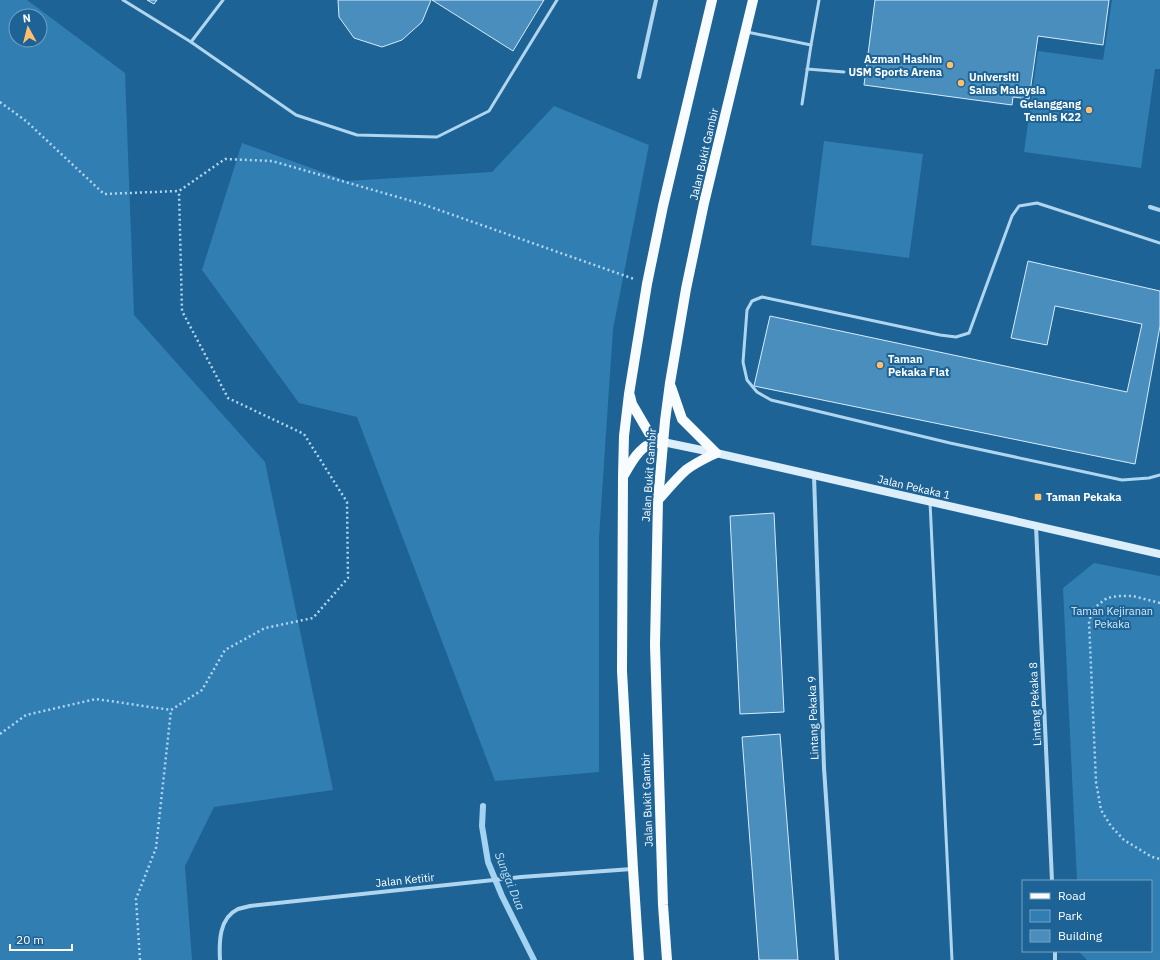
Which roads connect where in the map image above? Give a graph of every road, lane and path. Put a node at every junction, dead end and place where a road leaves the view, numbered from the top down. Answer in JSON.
{"nodes":[{"id":1,"x":122,"y":0,"type":"edge"},
{"id":2,"x":223,"y":0,"type":"edge"},
{"id":3,"x":557,"y":0,"type":"edge"},
{"id":4,"x":656,"y":0,"type":"edge"},
{"id":5,"x":712,"y":0,"type":"edge"},
{"id":6,"x":753,"y":0,"type":"edge"},
{"id":7,"x":819,"y":0,"type":"edge"},
{"id":8,"x":745,"y":32,"type":"junction"},
{"id":9,"x":191,"y":42,"type":"junction"},
{"id":10,"x":811,"y":45,"type":"junction"},
{"id":11,"x":807,"y":69,"type":"junction"},
{"id":12,"x":844,"y":72,"type":"dead end"},
{"id":13,"x":639,"y":77,"type":"dead end"},
{"id":14,"x":0,"y":102,"type":"edge"},
{"id":15,"x":802,"y":104,"type":"dead end"},
{"id":16,"x":179,"y":190,"type":"junction"},
{"id":17,"x":1150,"y":207,"type":"dead end"},
{"id":18,"x":1160,"y":210,"type":"edge"},
{"id":19,"x":1160,"y":243,"type":"edge"},
{"id":20,"x":647,"y":284,"type":"junction"},
{"id":21,"x":670,"y":383,"type":"junction"},
{"id":22,"x":629,"y":394,"type":"junction"},
{"id":23,"x":663,"y":442,"type":"junction"},
{"id":24,"x":716,"y":453,"type":"junction"},
{"id":25,"x":1160,"y":475,"type":"edge"},
{"id":26,"x":814,"y":476,"type":"junction"},
{"id":27,"x":623,"y":477,"type":"junction"},
{"id":28,"x":658,"y":500,"type":"junction"},
{"id":29,"x":930,"y":502,"type":"junction"},
{"id":30,"x":1036,"y":526,"type":"junction"},
{"id":31,"x":1160,"y":554,"type":"edge"},
{"id":32,"x":1160,"y":603,"type":"edge"},
{"id":33,"x":171,"y":710,"type":"junction"},
{"id":34,"x":0,"y":734,"type":"edge"},
{"id":35,"x":1160,"y":859,"type":"edge"},
{"id":36,"x":632,"y":869,"type":"junction"},
{"id":37,"x":1052,"y":880,"type":"edge"},
{"id":38,"x":140,"y":960,"type":"edge"},
{"id":39,"x":220,"y":960,"type":"edge"},
{"id":40,"x":639,"y":960,"type":"edge"},
{"id":41,"x":667,"y":960,"type":"edge"},
{"id":42,"x":837,"y":960,"type":"edge"},
{"id":43,"x":952,"y":960,"type":"edge"}],
"edges":[{"from":1,"to":9,"type":"lane"},
{"from":2,"to":9,"type":"lane"},
{"from":3,"to":9,"type":"lane"},
{"from":4,"to":13,"type":"street"},
{"from":5,"to":20,"type":"main road","name":"Jalan Bukit Gambir"},
{"from":6,"to":8,"type":"main road","name":"Jalan Bukit Gambir"},
{"from":7,"to":10,"type":"lane"},
{"from":8,"to":10,"type":"lane"},
{"from":8,"to":21,"type":"main road","name":"Jalan Bukit Gambir"},
{"from":10,"to":11,"type":"lane"},
{"from":11,"to":12,"type":"lane"},
{"from":11,"to":15,"type":"lane"},
{"from":14,"to":16,"type":"path"},
{"from":16,"to":20,"type":"path"},
{"from":16,"to":33,"type":"path"},
{"from":17,"to":18,"type":"street"},
{"from":19,"to":25,"type":"lane"},
{"from":20,"to":22,"type":"main road","name":"Jalan Bukit Gambir"},
{"from":21,"to":23,"type":"main road","name":"Jalan Bukit Gambir"},
{"from":21,"to":24,"type":"main road"},
{"from":22,"to":23,"type":"main road"},
{"from":22,"to":27,"type":"main road","name":"Jalan Bukit Gambir"},
{"from":23,"to":24,"type":"main road","name":"Jalan Pekaka 1"},
{"from":23,"to":27,"type":"main road"},
{"from":23,"to":28,"type":"main road","name":"Jalan Bukit Gambir"},
{"from":24,"to":26,"type":"main road","name":"Jalan Pekaka 1"},
{"from":24,"to":28,"type":"main road"},
{"from":26,"to":29,"type":"main road","name":"Jalan Pekaka 1"},
{"from":26,"to":42,"type":"street","name":"Lintang Pekaka 9"},
{"from":27,"to":36,"type":"main road","name":"Jalan Bukit Gambir"},
{"from":28,"to":41,"type":"main road","name":"Jalan Bukit Gambir"},
{"from":29,"to":30,"type":"main road","name":"Jalan Pekaka 1"},
{"from":29,"to":43,"type":"lane"},
{"from":30,"to":31,"type":"main road","name":"Jalan Pekaka 1"},
{"from":30,"to":37,"type":"street","name":"Lintang Pekaka 8"},
{"from":32,"to":35,"type":"path"},
{"from":33,"to":34,"type":"path"},
{"from":33,"to":38,"type":"path"},
{"from":36,"to":39,"type":"street","name":"Jalan Ketitir"},
{"from":36,"to":40,"type":"main road","name":"Jalan Bukit Gambir"}]}
